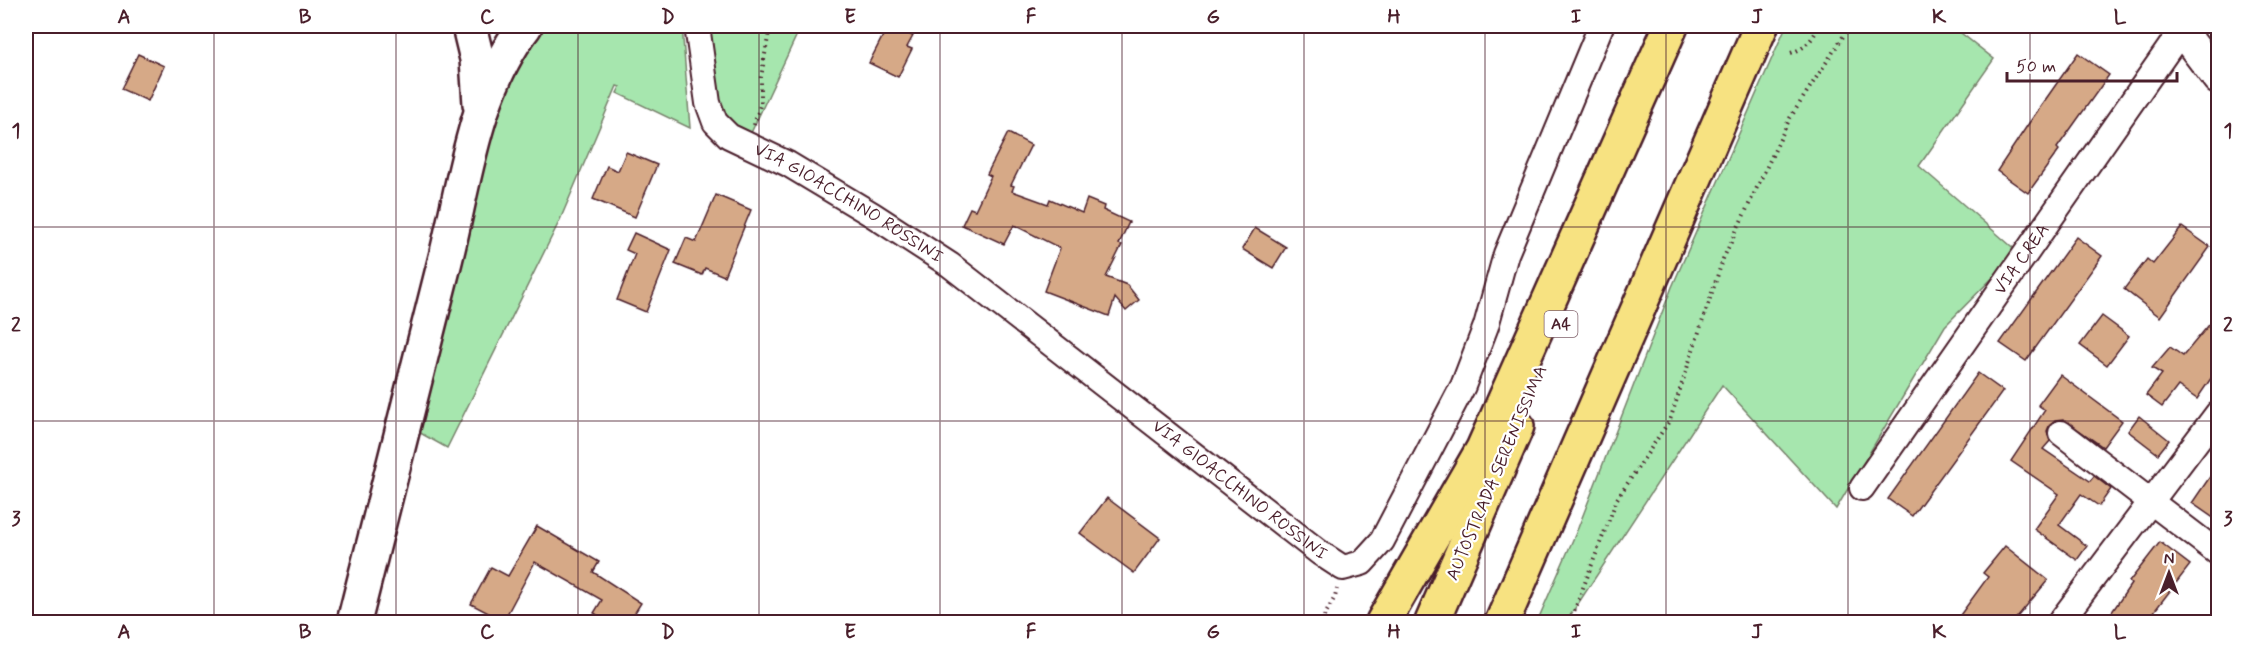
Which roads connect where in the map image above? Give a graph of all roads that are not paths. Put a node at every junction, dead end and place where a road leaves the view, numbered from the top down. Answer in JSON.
{"nodes":[{"id":1,"x":469,"y":26,"type":"edge"},
{"id":2,"x":525,"y":26,"type":"edge"},
{"id":3,"x":697,"y":26,"type":"edge"},
{"id":4,"x":1601,"y":26,"type":"edge"},
{"id":5,"x":1671,"y":26,"type":"edge"},
{"id":6,"x":1691,"y":26,"type":"edge"},
{"id":7,"x":1761,"y":26,"type":"edge"},
{"id":8,"x":2180,"y":28,"type":"edge"},
{"id":9,"x":2218,"y":79,"type":"edge"},
{"id":10,"x":480,"y":113,"type":"junction"},
{"id":11,"x":2218,"y":414,"type":"edge"},
{"id":12,"x":1591,"y":417,"type":"junction"},
{"id":13,"x":2061,"y":433,"type":"dead end"},
{"id":14,"x":1862,"y":488,"type":"dead end"},
{"id":15,"x":2150,"y":503,"type":"junction"},
{"id":16,"x":2218,"y":553,"type":"edge"},
{"id":17,"x":354,"y":622,"type":"edge"},
{"id":18,"x":1383,"y":622,"type":"edge"},
{"id":19,"x":1432,"y":622,"type":"edge"},
{"id":20,"x":1502,"y":622,"type":"edge"},
{"id":21,"x":1526,"y":622,"type":"edge"},
{"id":22,"x":2060,"y":622,"type":"edge"}],
"edges":[{"from":1,"to":10,"type":"main road"},
{"from":2,"to":10,"type":"main road"},
{"from":3,"to":4,"type":"street","name":"VIA GIOACCHINO ROSSINI"},
{"from":5,"to":18,"type":"highway"},
{"from":6,"to":19,"type":"highway","name":"AUTOSTRADA SERENISSIMA","number":"A4"},
{"from":7,"to":12,"type":"highway"},
{"from":8,"to":9,"type":"street","name":"VIA CREA"},
{"from":8,"to":14,"type":"street","name":"VIA CREA"},
{"from":10,"to":17,"type":"main road"},
{"from":11,"to":15,"type":"street"},
{"from":12,"to":20,"type":"highway"},
{"from":12,"to":21,"type":"highway"},
{"from":13,"to":15,"type":"street"},
{"from":15,"to":16,"type":"street"},
{"from":15,"to":22,"type":"street"}]}
